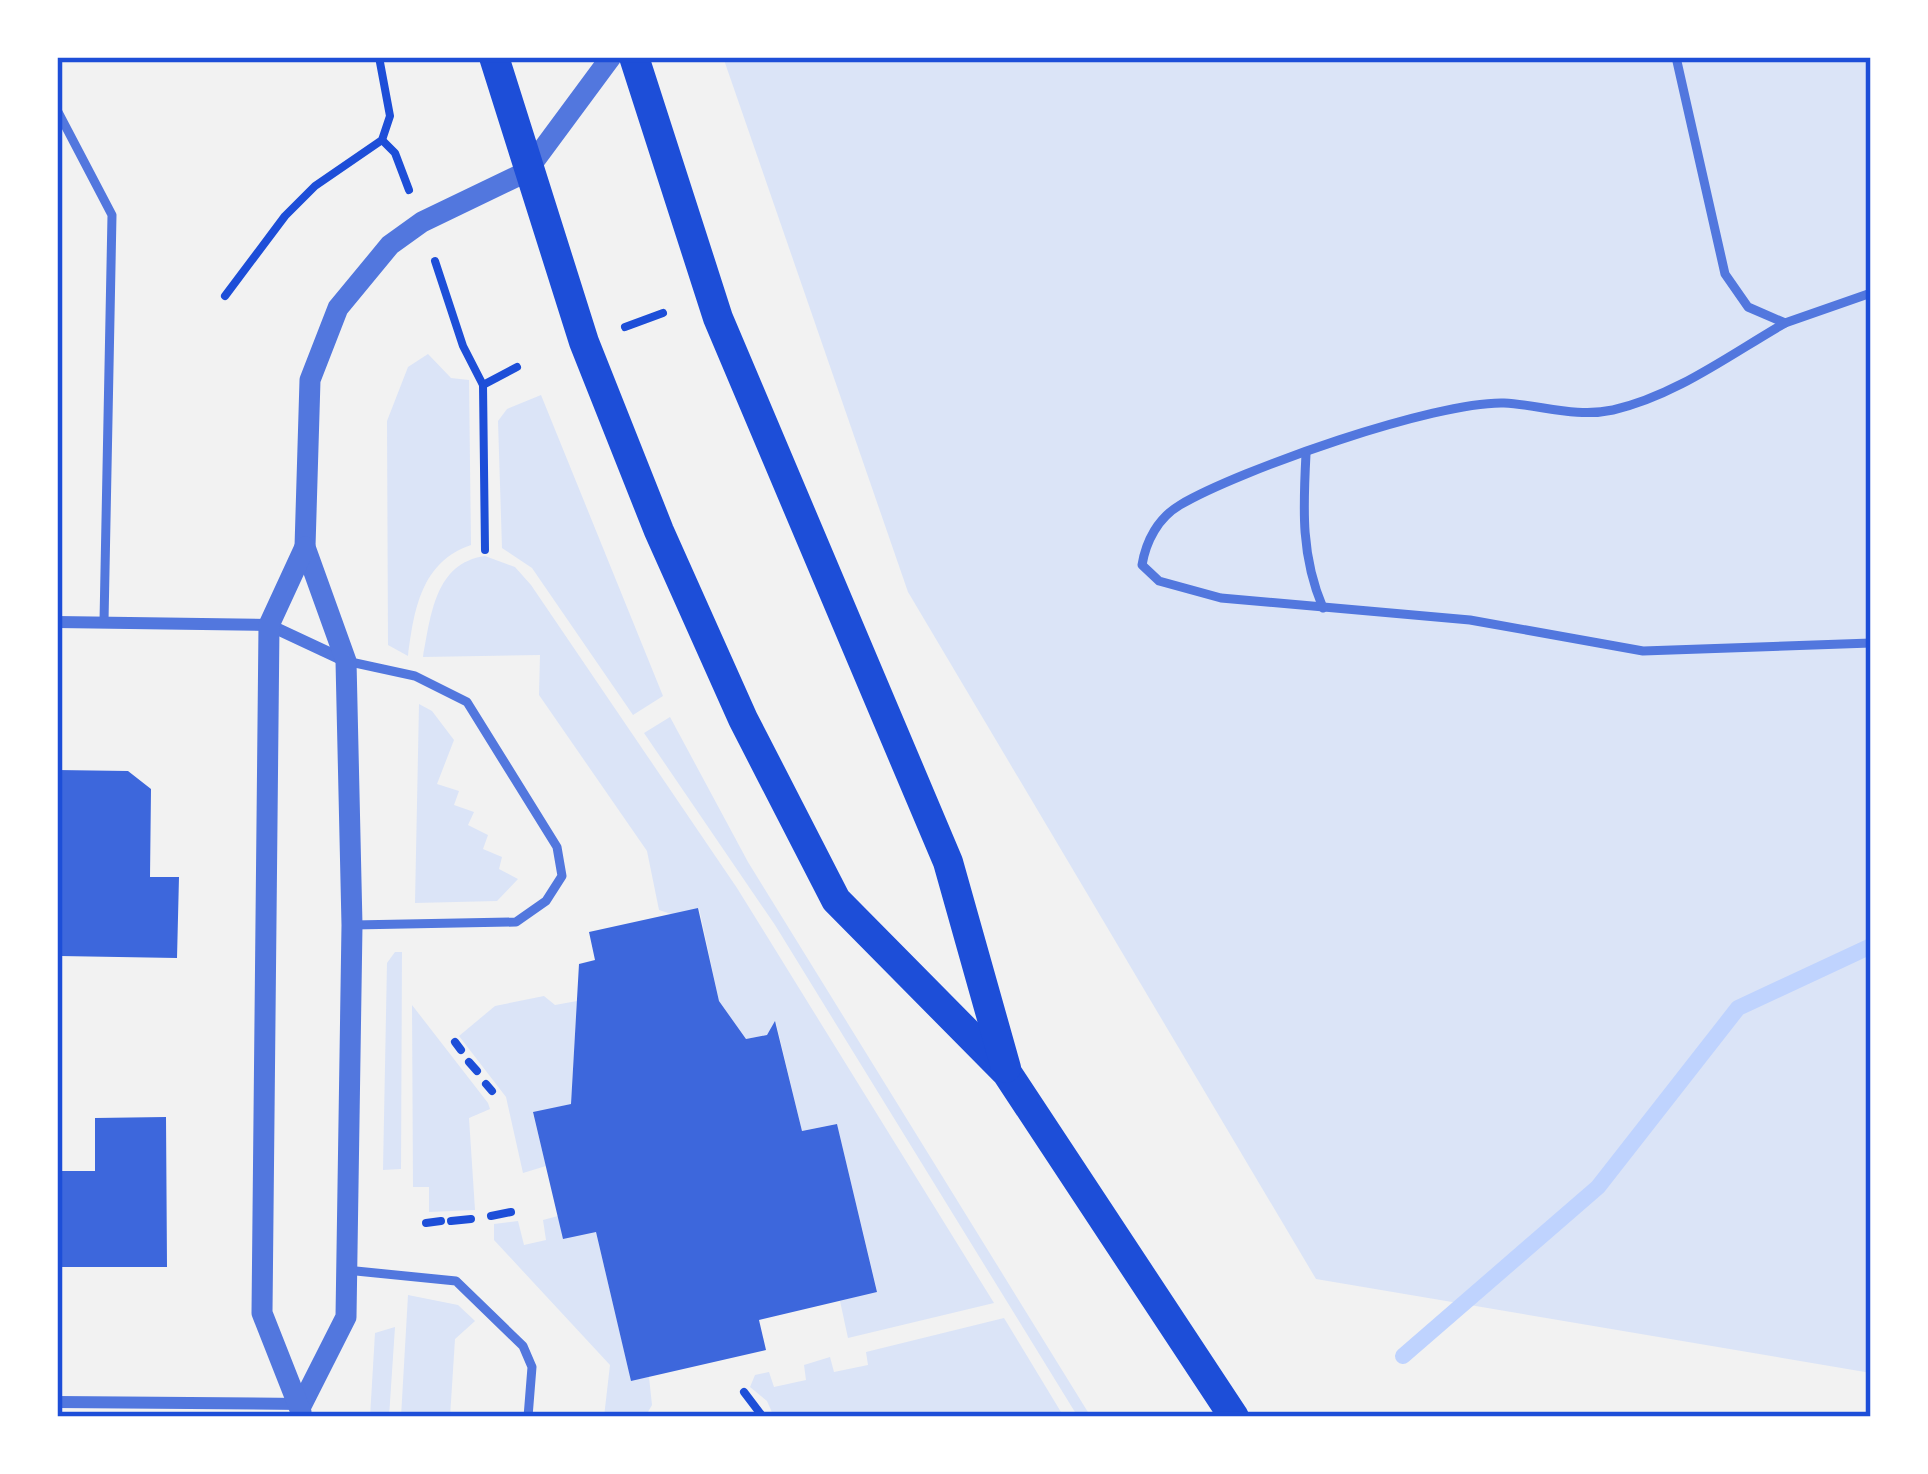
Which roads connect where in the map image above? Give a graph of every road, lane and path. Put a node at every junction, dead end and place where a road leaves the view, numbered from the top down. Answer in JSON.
{"nodes":[{"id":1,"x":379,"y":57,"type":"edge"},
{"id":2,"x":494,"y":57,"type":"edge"},
{"id":3,"x":611,"y":57,"type":"edge"},
{"id":4,"x":634,"y":57,"type":"edge"},
{"id":5,"x":1676,"y":57,"type":"edge"},
{"id":6,"x":57,"y":110,"type":"edge"},
{"id":7,"x":382,"y":140,"type":"junction"},
{"id":8,"x":395,"y":153,"type":"dead end"},
{"id":9,"x":526,"y":172,"type":"junction"},
{"id":10,"x":1871,"y":293,"type":"edge"},
{"id":11,"x":225,"y":296,"type":"dead end"},
{"id":12,"x":663,"y":313,"type":"dead end"},
{"id":13,"x":1785,"y":322,"type":"junction"},
{"id":14,"x":625,"y":327,"type":"dead end"},
{"id":15,"x":463,"y":346,"type":"dead end"},
{"id":16,"x":517,"y":367,"type":"dead end"},
{"id":17,"x":483,"y":385,"type":"junction"},
{"id":18,"x":1306,"y":454,"type":"junction"},
{"id":19,"x":304,"y":547,"type":"junction"},
{"id":20,"x":485,"y":550,"type":"dead end"},
{"id":21,"x":1324,"y":608,"type":"junction"},
{"id":22,"x":57,"y":622,"type":"edge"},
{"id":23,"x":104,"y":622,"type":"junction"},
{"id":24,"x":269,"y":625,"type":"junction"},
{"id":25,"x":1871,"y":643,"type":"edge"},
{"id":26,"x":346,"y":661,"type":"junction"},
{"id":27,"x":352,"y":925,"type":"junction"},
{"id":28,"x":470,"y":1062,"type":"dead end"},
{"id":29,"x":477,"y":1071,"type":"dead end"},
{"id":30,"x":1007,"y":1073,"type":"junction"},
{"id":31,"x":511,"y":1212,"type":"dead end"},
{"id":32,"x":491,"y":1216,"type":"dead end"},
{"id":33,"x":471,"y":1219,"type":"dead end"},
{"id":34,"x":426,"y":1223,"type":"dead end"},
{"id":35,"x":346,"y":1270,"type":"junction"},
{"id":36,"x":744,"y":1392,"type":"dead end"},
{"id":37,"x":57,"y":1402,"type":"edge"},
{"id":38,"x":302,"y":1410,"type":"edge"},
{"id":39,"x":528,"y":1417,"type":"edge"},
{"id":40,"x":764,"y":1417,"type":"edge"},
{"id":41,"x":1234,"y":1417,"type":"edge"}],
"edges":[{"from":1,"to":7,"type":"path"},
{"from":2,"to":9,"type":"main road"},
{"from":3,"to":9,"type":"street"},
{"from":4,"to":30,"type":"main road"},
{"from":5,"to":13,"type":"lane"},
{"from":6,"to":23,"type":"lane"},
{"from":7,"to":8,"type":"path"},
{"from":7,"to":11,"type":"path"},
{"from":9,"to":19,"type":"street"},
{"from":9,"to":30,"type":"main road"},
{"from":10,"to":13,"type":"lane"},
{"from":12,"to":14,"type":"path"},
{"from":13,"to":18,"type":"lane"},
{"from":15,"to":17,"type":"path"},
{"from":16,"to":17,"type":"path"},
{"from":17,"to":20,"type":"path"},
{"from":18,"to":21,"type":"lane"},
{"from":18,"to":21,"type":"lane"},
{"from":19,"to":24,"type":"street"},
{"from":19,"to":26,"type":"street"},
{"from":21,"to":25,"type":"lane"},
{"from":22,"to":23,"type":"street"},
{"from":23,"to":24,"type":"street"},
{"from":24,"to":26,"type":"street"},
{"from":24,"to":38,"type":"street"},
{"from":26,"to":27,"type":"street"},
{"from":26,"to":27,"type":"lane"},
{"from":27,"to":35,"type":"street"},
{"from":28,"to":29,"type":"path"},
{"from":30,"to":41,"type":"main road"},
{"from":31,"to":32,"type":"path"},
{"from":33,"to":34,"type":"path"},
{"from":35,"to":38,"type":"street"},
{"from":35,"to":39,"type":"lane"},
{"from":36,"to":40,"type":"path"},
{"from":37,"to":38,"type":"street"}]}
